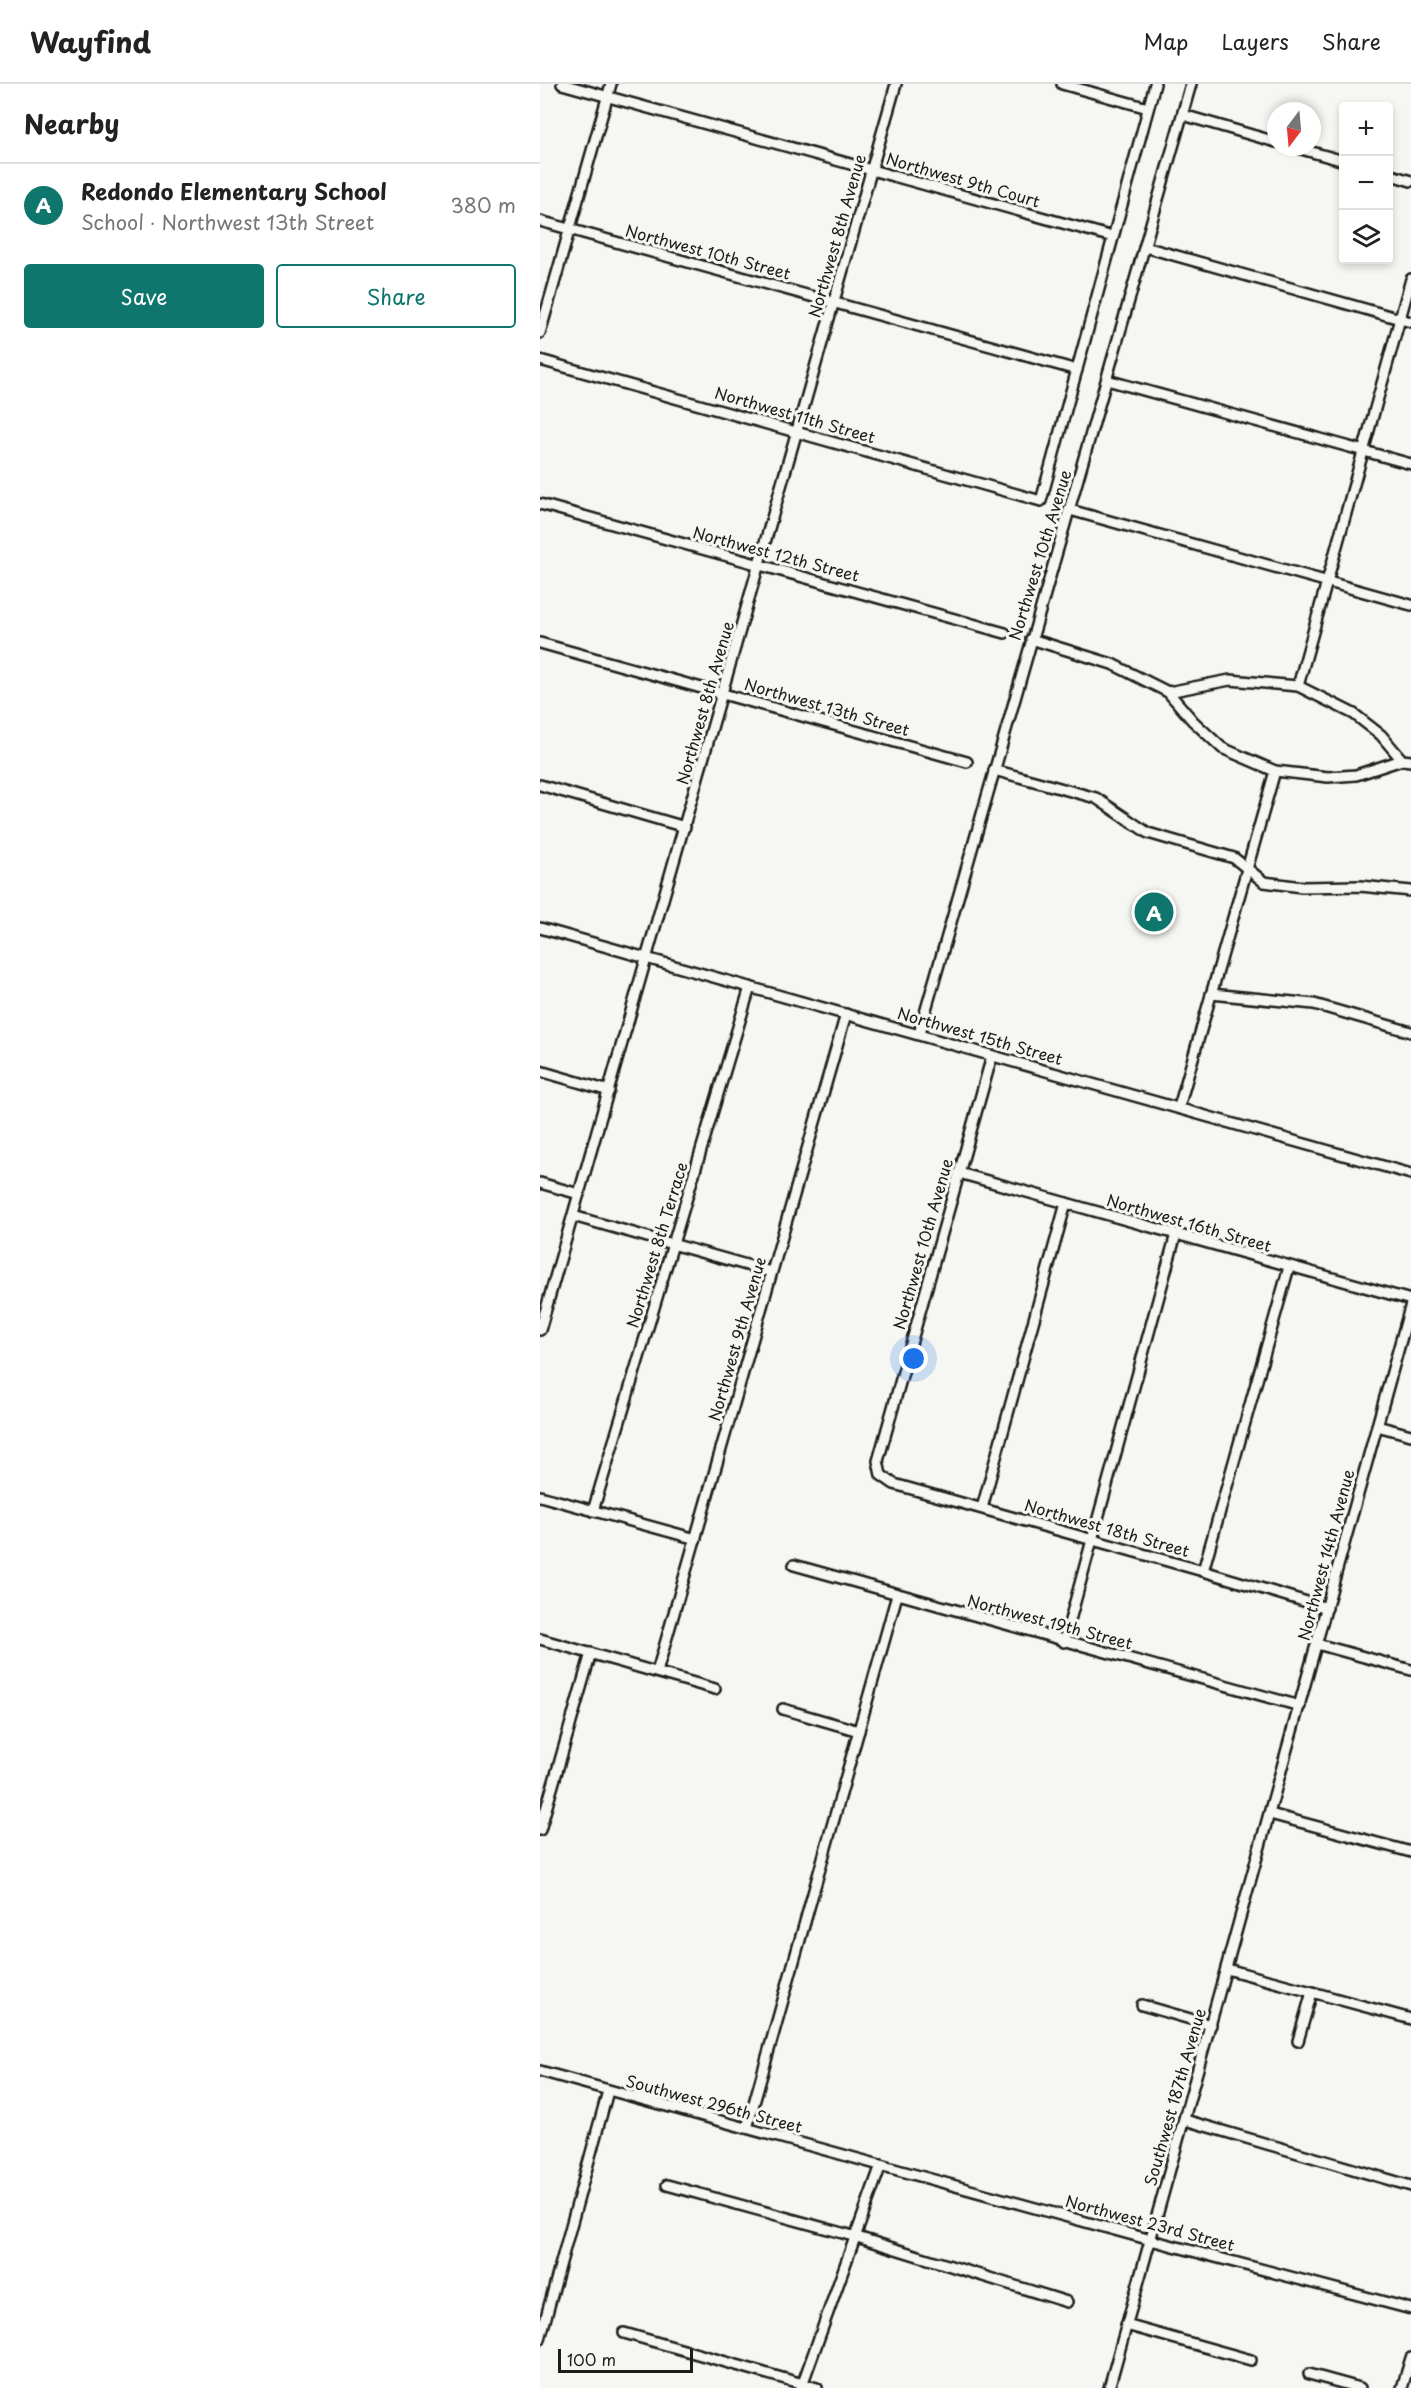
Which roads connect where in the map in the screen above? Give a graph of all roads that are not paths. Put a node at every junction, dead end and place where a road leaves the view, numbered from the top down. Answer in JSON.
{"nodes":[{"id":1,"x":562,"y":84,"type":"edge"},
{"id":2,"x":611,"y":84,"type":"edge"},
{"id":3,"x":896,"y":84,"type":"edge"},
{"id":4,"x":1062,"y":84,"type":"edge"},
{"id":5,"x":1155,"y":84,"type":"edge"},
{"id":6,"x":1191,"y":84,"type":"edge"},
{"id":7,"x":608,"y":97,"type":"junction"},
{"id":8,"x":1148,"y":108,"type":"junction"},
{"id":9,"x":1183,"y":115,"type":"junction"},
{"id":10,"x":1267,"y":139,"type":"edge"},
{"id":11,"x":1321,"y":155,"type":"edge"},
{"id":12,"x":1339,"y":160,"type":"edge"},
{"id":13,"x":871,"y":170,"type":"junction"},
{"id":14,"x":1393,"y":175,"type":"edge"},
{"id":15,"x":1411,"y":181,"type":"edge"},
{"id":16,"x":540,"y":220,"type":"edge"},
{"id":17,"x":570,"y":229,"type":"junction"},
{"id":18,"x":1113,"y":237,"type":"junction"},
{"id":19,"x":1145,"y":248,"type":"junction"},
{"id":20,"x":1411,"y":279,"type":"edge"},
{"id":21,"x":834,"y":302,"type":"junction"},
{"id":22,"x":1400,"y":319,"type":"junction"},
{"id":23,"x":1411,"y":322,"type":"edge"},
{"id":24,"x":540,"y":333,"type":"edge"},
{"id":25,"x":540,"y":360,"type":"edge"},
{"id":26,"x":1077,"y":370,"type":"junction"},
{"id":27,"x":1107,"y":380,"type":"junction"},
{"id":28,"x":798,"y":432,"type":"junction"},
{"id":29,"x":1363,"y":450,"type":"junction"},
{"id":30,"x":1411,"y":464,"type":"edge"},
{"id":31,"x":540,"y":504,"type":"edge"},
{"id":32,"x":1070,"y":510,"type":"junction"},
{"id":33,"x":760,"y":566,"type":"junction"},
{"id":34,"x":1327,"y":581,"type":"junction"},
{"id":35,"x":1411,"y":605,"type":"edge"},
{"id":36,"x":1005,"y":633,"type":"dead end"},
{"id":37,"x":1031,"y":639,"type":"junction"},
{"id":38,"x":540,"y":643,"type":"edge"},
{"id":39,"x":1298,"y":686,"type":"junction"},
{"id":40,"x":1168,"y":692,"type":"junction"},
{"id":41,"x":723,"y":694,"type":"junction"},
{"id":42,"x":1406,"y":760,"type":"edge"},
{"id":43,"x":967,"y":762,"type":"dead end"},
{"id":44,"x":994,"y":770,"type":"junction"},
{"id":45,"x":1275,"y":771,"type":"junction"},
{"id":46,"x":540,"y":785,"type":"edge"},
{"id":47,"x":685,"y":826,"type":"junction"},
{"id":48,"x":1246,"y":869,"type":"junction"},
{"id":49,"x":1411,"y":891,"type":"edge"},
{"id":50,"x":540,"y":928,"type":"edge"},
{"id":51,"x":646,"y":957,"type":"junction"},
{"id":52,"x":750,"y":987,"type":"junction"},
{"id":53,"x":1211,"y":994,"type":"junction"},
{"id":54,"x":846,"y":1014,"type":"junction"},
{"id":55,"x":1411,"y":1032,"type":"edge"},
{"id":56,"x":919,"y":1035,"type":"junction"},
{"id":57,"x":992,"y":1056,"type":"junction"},
{"id":58,"x":540,"y":1071,"type":"edge"},
{"id":59,"x":609,"y":1091,"type":"junction"},
{"id":60,"x":1179,"y":1107,"type":"junction"},
{"id":61,"x":959,"y":1173,"type":"junction"},
{"id":62,"x":1411,"y":1174,"type":"edge"},
{"id":63,"x":540,"y":1183,"type":"edge"},
{"id":64,"x":579,"y":1194,"type":"junction"},
{"id":65,"x":1066,"y":1203,"type":"junction"},
{"id":66,"x":573,"y":1216,"type":"junction"},
{"id":67,"x":1176,"y":1234,"type":"junction"},
{"id":68,"x":672,"y":1244,"type":"junction"},
{"id":69,"x":1289,"y":1267,"type":"junction"},
{"id":70,"x":771,"y":1272,"type":"junction"},
{"id":71,"x":545,"y":1295,"type":"edge"},
{"id":72,"x":1411,"y":1302,"type":"edge"},
{"id":73,"x":540,"y":1330,"type":"edge"},
{"id":74,"x":1377,"y":1426,"type":"junction"},
{"id":75,"x":1411,"y":1435,"type":"edge"},
{"id":76,"x":881,"y":1475,"type":"joint"},
{"id":77,"x":540,"y":1496,"type":"edge"},
{"id":78,"x":982,"y":1508,"type":"junction"},
{"id":79,"x":593,"y":1511,"type":"junction"},
{"id":80,"x":696,"y":1539,"type":"junction"},
{"id":81,"x":1092,"y":1540,"type":"junction"},
{"id":82,"x":794,"y":1565,"type":"dead end"},
{"id":83,"x":1203,"y":1571,"type":"junction"},
{"id":84,"x":897,"y":1595,"type":"junction"},
{"id":85,"x":1327,"y":1608,"type":"junction"},
{"id":86,"x":540,"y":1639,"type":"edge"},
{"id":87,"x":1064,"y":1642,"type":"junction"},
{"id":88,"x":1317,"y":1644,"type":"junction"},
{"id":89,"x":591,"y":1653,"type":"junction"},
{"id":90,"x":1411,"y":1670,"type":"edge"},
{"id":91,"x":657,"y":1672,"type":"junction"},
{"id":92,"x":716,"y":1689,"type":"dead end"},
{"id":93,"x":1300,"y":1706,"type":"junction"},
{"id":94,"x":783,"y":1709,"type":"dead end"},
{"id":95,"x":859,"y":1731,"type":"junction"},
{"id":96,"x":1270,"y":1814,"type":"junction"},
{"id":97,"x":540,"y":1830,"type":"edge"},
{"id":98,"x":1411,"y":1852,"type":"edge"},
{"id":99,"x":1227,"y":1969,"type":"junction"},
{"id":100,"x":1312,"y":1992,"type":"junction"},
{"id":101,"x":1142,"y":2005,"type":"dead end"},
{"id":102,"x":1411,"y":2019,"type":"edge"},
{"id":103,"x":1211,"y":2025,"type":"junction"},
{"id":104,"x":1299,"y":2041,"type":"dead end"},
{"id":105,"x":540,"y":2071,"type":"edge"},
{"id":106,"x":608,"y":2091,"type":"junction"},
{"id":107,"x":1185,"y":2120,"type":"junction"},
{"id":108,"x":747,"y":2128,"type":"junction"},
{"id":109,"x":881,"y":2164,"type":"junction"},
{"id":110,"x":667,"y":2185,"type":"dead end"},
{"id":111,"x":1411,"y":2186,"type":"edge"},
{"id":112,"x":857,"y":2237,"type":"junction"},
{"id":113,"x":1151,"y":2240,"type":"junction"},
{"id":114,"x":1067,"y":2302,"type":"dead end"},
{"id":115,"x":1411,"y":2309,"type":"edge"},
{"id":116,"x":1126,"y":2325,"type":"junction"},
{"id":117,"x":624,"y":2332,"type":"dead end"},
{"id":118,"x":540,"y":2339,"type":"edge"},
{"id":119,"x":1411,"y":2358,"type":"edge"},
{"id":120,"x":1251,"y":2360,"type":"dead end"},
{"id":121,"x":1309,"y":2374,"type":"dead end"},
{"id":122,"x":801,"y":2386,"type":"edge"},
{"id":123,"x":817,"y":2388,"type":"edge"},
{"id":124,"x":1109,"y":2388,"type":"edge"},
{"id":125,"x":1360,"y":2388,"type":"edge"},
{"id":126,"x":1402,"y":2388,"type":"edge"}],
"edges":[{"from":1,"to":7,"type":"street","name":"Northwest 9th Court"},
{"from":2,"to":7,"type":"street"},
{"from":3,"to":13,"type":"street","name":"Northwest 8th Avenue"},
{"from":4,"to":8,"type":"street"},
{"from":5,"to":8,"type":"street"},
{"from":6,"to":9,"type":"street","name":"Northwest 10th Avenue"},
{"from":7,"to":13,"type":"street","name":"Northwest 9th Court"},
{"from":7,"to":17,"type":"street"},
{"from":8,"to":18,"type":"street"},
{"from":9,"to":10,"type":"street"},
{"from":9,"to":19,"type":"street","name":"Northwest 10th Avenue"},
{"from":11,"to":12,"type":"street"},
{"from":13,"to":18,"type":"street","name":"Northwest 9th Court"},
{"from":13,"to":21,"type":"street","name":"Northwest 8th Avenue"},
{"from":14,"to":15,"type":"street"},
{"from":16,"to":17,"type":"street","name":"Northwest 10th Street"},
{"from":17,"to":21,"type":"street","name":"Northwest 10th Street"},
{"from":17,"to":24,"type":"street"},
{"from":18,"to":26,"type":"street"},
{"from":19,"to":22,"type":"street"},
{"from":19,"to":27,"type":"street","name":"Northwest 10th Avenue"},
{"from":20,"to":22,"type":"street"},
{"from":21,"to":26,"type":"street","name":"Northwest 10th Street"},
{"from":21,"to":28,"type":"street","name":"Northwest 8th Avenue"},
{"from":22,"to":23,"type":"street"},
{"from":22,"to":29,"type":"street"},
{"from":25,"to":28,"type":"street","name":"Northwest 11th Street"},
{"from":26,"to":28,"type":"street","name":"Northwest 11th Street"},
{"from":27,"to":29,"type":"street"},
{"from":27,"to":32,"type":"street","name":"Northwest 10th Avenue"},
{"from":28,"to":33,"type":"street","name":"Northwest 8th Avenue"},
{"from":29,"to":30,"type":"street"},
{"from":29,"to":34,"type":"street"},
{"from":31,"to":33,"type":"street","name":"Northwest 12th Street"},
{"from":32,"to":34,"type":"street"},
{"from":32,"to":37,"type":"street","name":"Northwest 10th Avenue"},
{"from":33,"to":36,"type":"street","name":"Northwest 12th Street"},
{"from":33,"to":41,"type":"street","name":"Northwest 8th Avenue"},
{"from":34,"to":35,"type":"street"},
{"from":34,"to":39,"type":"street"},
{"from":37,"to":40,"type":"street"},
{"from":37,"to":44,"type":"street","name":"Northwest 10th Avenue"},
{"from":38,"to":41,"type":"street","name":"Northwest 13th Street"},
{"from":39,"to":40,"type":"street"},
{"from":39,"to":42,"type":"street"},
{"from":40,"to":45,"type":"street"},
{"from":41,"to":43,"type":"street","name":"Northwest 13th Street"},
{"from":41,"to":47,"type":"street","name":"Northwest 8th Avenue"},
{"from":42,"to":45,"type":"street"},
{"from":44,"to":48,"type":"street"},
{"from":44,"to":56,"type":"street","name":"Northwest 10th Avenue"},
{"from":45,"to":48,"type":"street"},
{"from":46,"to":47,"type":"street"},
{"from":47,"to":51,"type":"street","name":"Northwest 8th Avenue"},
{"from":48,"to":49,"type":"street"},
{"from":48,"to":53,"type":"street"},
{"from":50,"to":51,"type":"street","name":"Northwest 15th Street"},
{"from":51,"to":52,"type":"street","name":"Northwest 15th Street"},
{"from":51,"to":59,"type":"street","name":"Northwest 8th Avenue"},
{"from":52,"to":54,"type":"street","name":"Northwest 15th Street"},
{"from":52,"to":68,"type":"street","name":"Northwest 8th Terrace"},
{"from":53,"to":55,"type":"street"},
{"from":53,"to":60,"type":"street"},
{"from":54,"to":56,"type":"street","name":"Northwest 15th Street"},
{"from":54,"to":70,"type":"street","name":"Northwest 9th Avenue"},
{"from":56,"to":57,"type":"street","name":"Northwest 15th Street"},
{"from":57,"to":60,"type":"street","name":"Northwest 15th Street"},
{"from":57,"to":61,"type":"street","name":"Northwest 10th Avenue"},
{"from":58,"to":59,"type":"street"},
{"from":59,"to":64,"type":"street","name":"Northwest 8th Avenue"},
{"from":60,"to":62,"type":"street","name":"Northwest 15th Street"},
{"from":61,"to":65,"type":"street","name":"Northwest 16th Street"},
{"from":61,"to":76,"type":"street","name":"Northwest 10th Avenue"},
{"from":63,"to":64,"type":"street"},
{"from":64,"to":66,"type":"street","name":"Northwest 8th Avenue"},
{"from":65,"to":67,"type":"street","name":"Northwest 16th Street"},
{"from":65,"to":78,"type":"street"},
{"from":66,"to":68,"type":"street"},
{"from":66,"to":71,"type":"street","name":"Northwest 8th Avenue"},
{"from":67,"to":69,"type":"street","name":"Northwest 16th Street"},
{"from":67,"to":81,"type":"street"},
{"from":68,"to":70,"type":"street"},
{"from":68,"to":79,"type":"street","name":"Northwest 8th Terrace"},
{"from":69,"to":72,"type":"street","name":"Northwest 16th Street"},
{"from":69,"to":83,"type":"street"},
{"from":70,"to":80,"type":"street","name":"Northwest 9th Avenue"},
{"from":71,"to":73,"type":"street","name":"Northwest 8th Avenue"},
{"from":72,"to":74,"type":"street","name":"Northwest 14th Avenue"},
{"from":74,"to":75,"type":"street"},
{"from":74,"to":85,"type":"street","name":"Northwest 14th Avenue"},
{"from":76,"to":78,"type":"street","name":"Northwest 18th Street"},
{"from":77,"to":79,"type":"street"},
{"from":78,"to":81,"type":"street","name":"Northwest 18th Street"},
{"from":79,"to":80,"type":"street"},
{"from":80,"to":91,"type":"street","name":"Northwest 9th Avenue"},
{"from":81,"to":83,"type":"street","name":"Northwest 18th Street"},
{"from":81,"to":87,"type":"street"},
{"from":82,"to":84,"type":"street","name":"Northwest 19th Street"},
{"from":83,"to":85,"type":"street","name":"Northwest 18th Street"},
{"from":84,"to":87,"type":"street","name":"Northwest 19th Street"},
{"from":84,"to":95,"type":"street"},
{"from":85,"to":88,"type":"street","name":"Northwest 14th Avenue"},
{"from":86,"to":89,"type":"street"},
{"from":87,"to":93,"type":"street","name":"Northwest 19th Street"},
{"from":88,"to":90,"type":"street"},
{"from":88,"to":93,"type":"street","name":"Northwest 14th Avenue"},
{"from":89,"to":91,"type":"street"},
{"from":89,"to":97,"type":"street"},
{"from":91,"to":92,"type":"street"},
{"from":93,"to":96,"type":"street","name":"Northwest 14th Avenue"},
{"from":94,"to":95,"type":"street"},
{"from":95,"to":108,"type":"street"},
{"from":96,"to":98,"type":"street"},
{"from":96,"to":99,"type":"street","name":"Southwest 187th Avenue"},
{"from":99,"to":100,"type":"street"},
{"from":99,"to":103,"type":"street","name":"Southwest 187th Avenue"},
{"from":100,"to":102,"type":"street"},
{"from":100,"to":104,"type":"street"},
{"from":101,"to":103,"type":"street"},
{"from":103,"to":107,"type":"street","name":"Southwest 187th Avenue"},
{"from":105,"to":106,"type":"street","name":"Southwest 296th Street"},
{"from":106,"to":108,"type":"street","name":"Southwest 296th Street"},
{"from":106,"to":118,"type":"street"},
{"from":107,"to":111,"type":"street"},
{"from":107,"to":113,"type":"street","name":"Southwest 187th Avenue"},
{"from":108,"to":109,"type":"street","name":"Southwest 296th Street"},
{"from":109,"to":112,"type":"street"},
{"from":109,"to":113,"type":"street","name":"Northwest 23rd Street"},
{"from":110,"to":112,"type":"street"},
{"from":112,"to":114,"type":"street"},
{"from":112,"to":122,"type":"street"},
{"from":113,"to":115,"type":"street","name":"Northwest 23rd Street"},
{"from":113,"to":116,"type":"street","name":"Southwest 187th Avenue"},
{"from":116,"to":120,"type":"street"},
{"from":116,"to":124,"type":"street","name":"Southwest 187th Avenue"},
{"from":117,"to":122,"type":"street"},
{"from":119,"to":126,"type":"street"},
{"from":121,"to":125,"type":"street"},
{"from":122,"to":123,"type":"street"}]}
